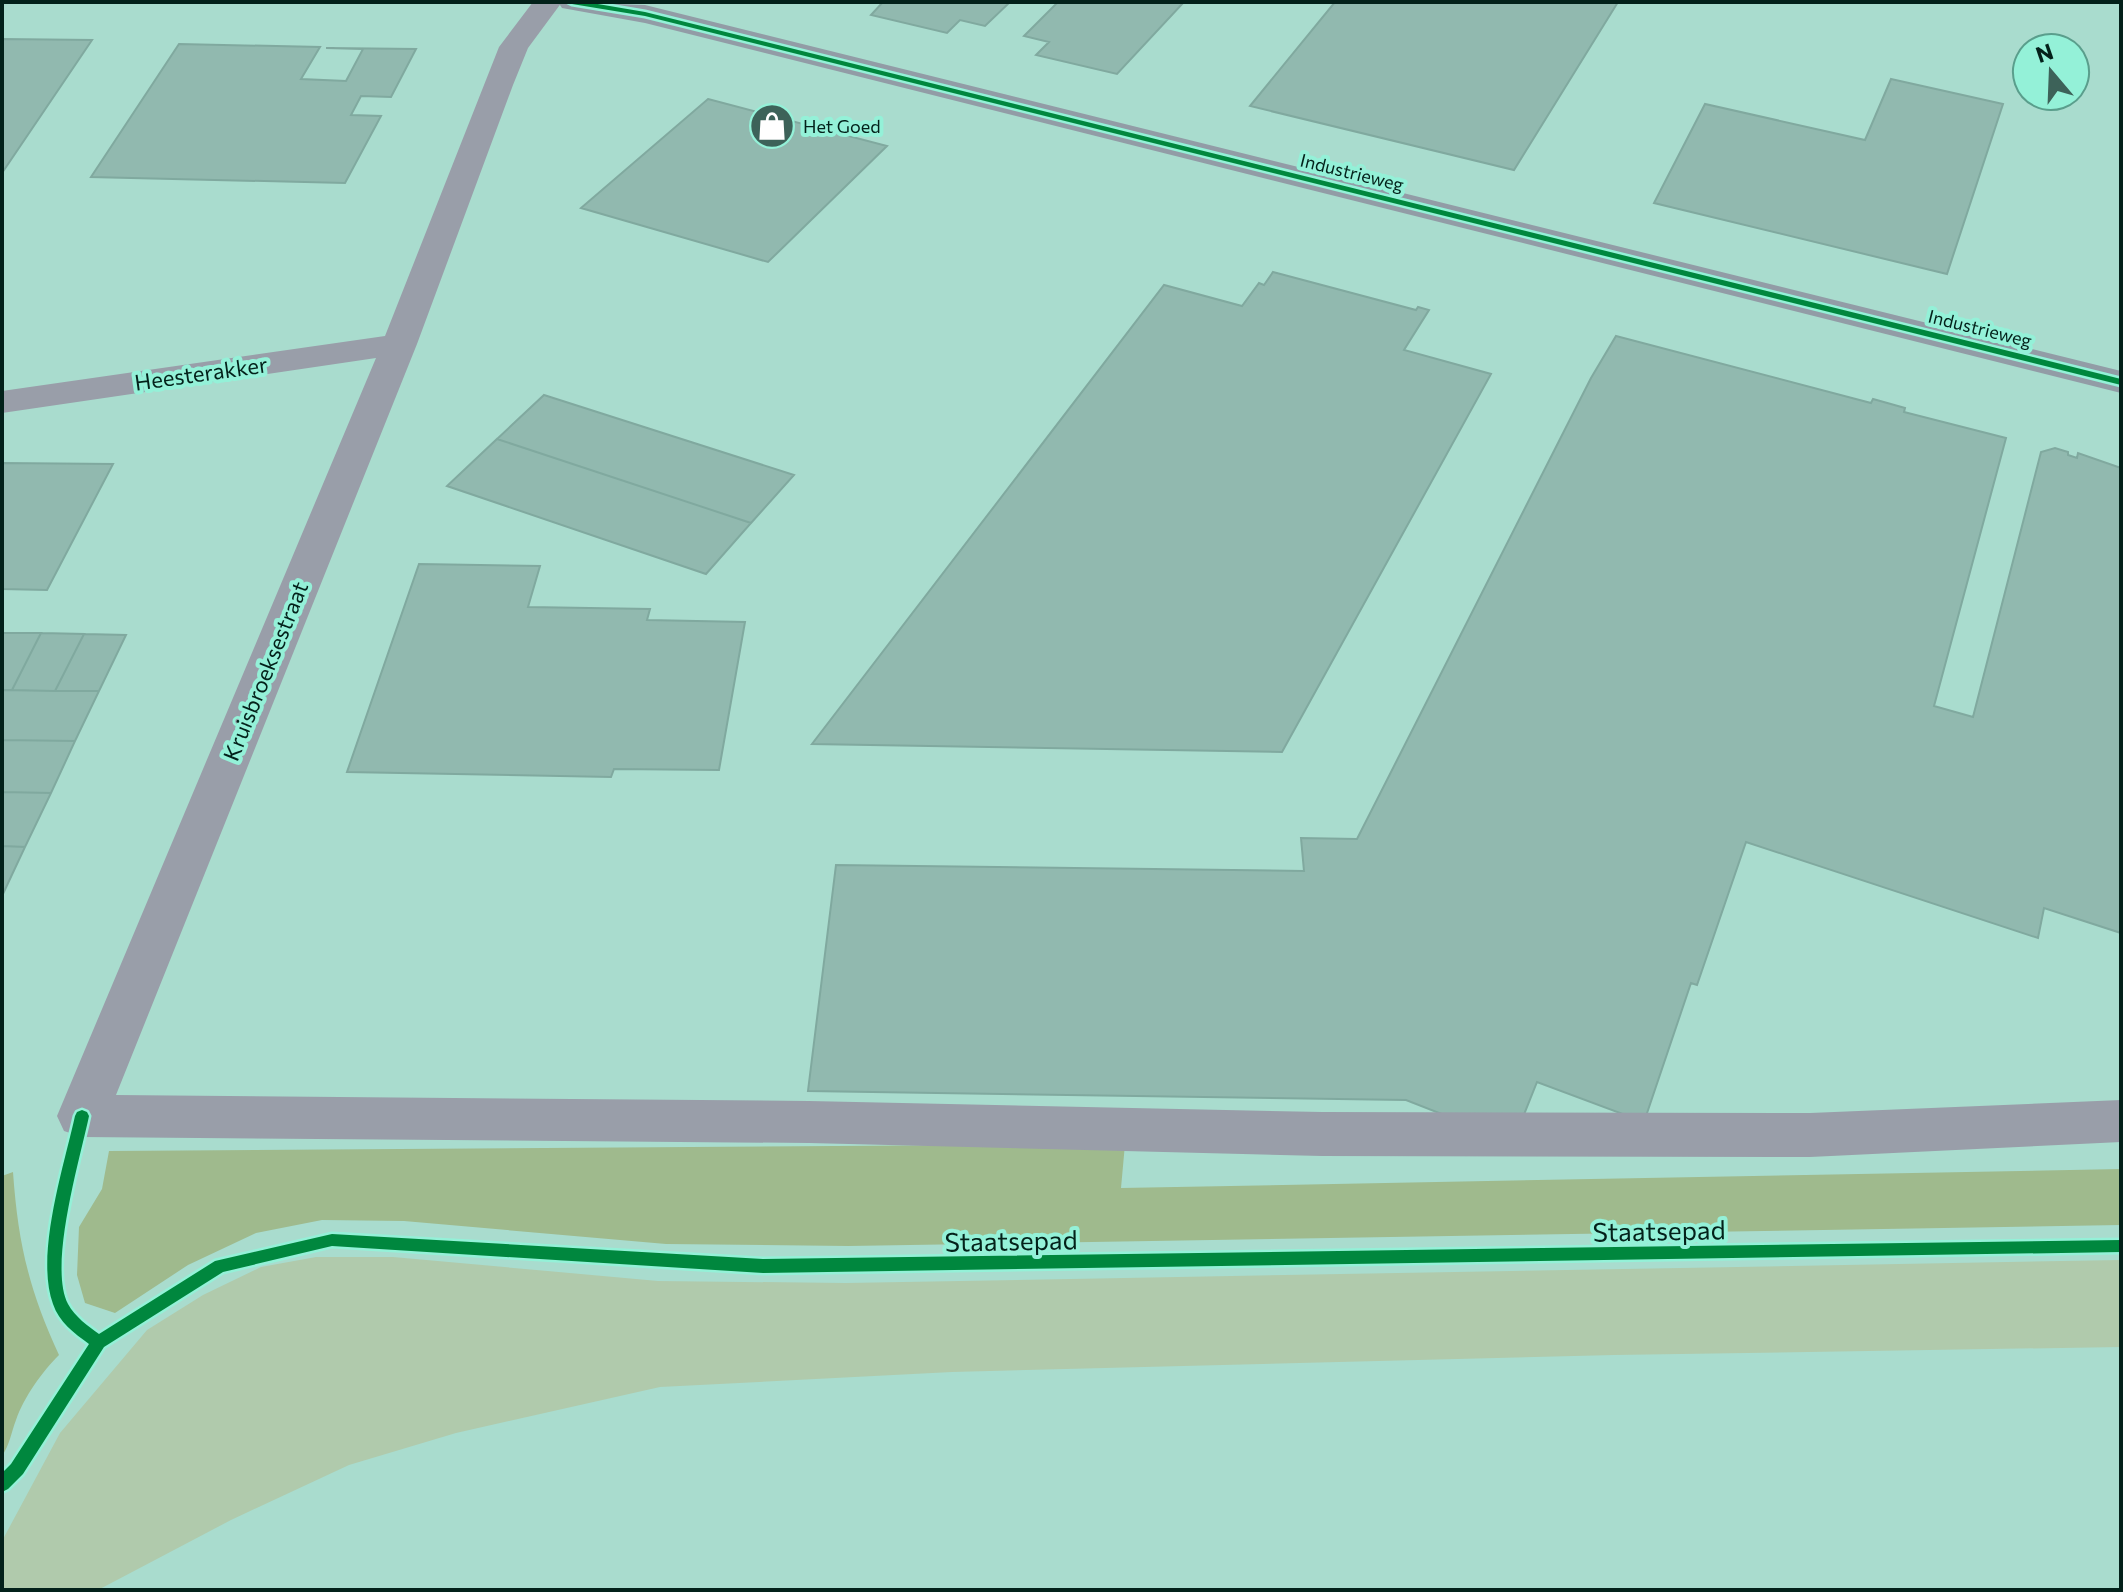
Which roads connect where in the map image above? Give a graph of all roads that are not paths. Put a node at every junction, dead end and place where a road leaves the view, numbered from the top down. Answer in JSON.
{"nodes":[{"id":1,"x":548,"y":2,"type":"edge"},
{"id":2,"x":572,"y":2,"type":"edge"},
{"id":3,"x":399,"y":344,"type":"junction"},
{"id":4,"x":2121,"y":382,"type":"edge"},
{"id":5,"x":2,"y":402,"type":"edge"},
{"id":6,"x":2121,"y":1121,"type":"edge"}],
"edges":[{"from":1,"to":3,"type":"street","name":"Kruisbroeksestraat"},
{"from":2,"to":4,"type":"main road","name":"Industrieweg"},
{"from":3,"to":5,"type":"street","name":"Heesterakker"},
{"from":3,"to":6,"type":"street","name":"Kruisbroeksestraat"}]}
